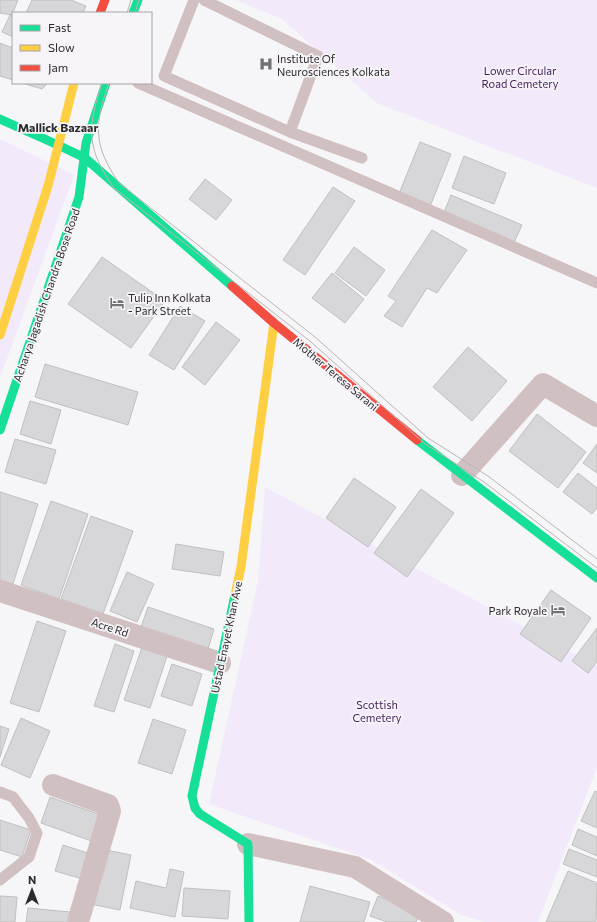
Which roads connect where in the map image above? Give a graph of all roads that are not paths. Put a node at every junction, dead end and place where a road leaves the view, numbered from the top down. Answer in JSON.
{"nodes":[{"id":1,"x":105,"y":0,"type":"edge"},
{"id":2,"x":138,"y":0,"type":"edge"},
{"id":3,"x":194,"y":0,"type":"edge"},
{"id":4,"x":204,"y":0,"type":"edge"},
{"id":5,"x":100,"y":12,"type":"edge"},
{"id":6,"x":133,"y":12,"type":"edge"},
{"id":7,"x":74,"y":84,"type":"edge"},
{"id":8,"x":106,"y":84,"type":"edge"},
{"id":9,"x":140,"y":84,"type":"edge"},
{"id":10,"x":0,"y":119,"type":"edge"},
{"id":11,"x":290,"y":132,"type":"junction"},
{"id":12,"x":58,"y":145,"type":"junction"},
{"id":13,"x":85,"y":158,"type":"junction"},
{"id":14,"x":362,"y":158,"type":"dead end"},
{"id":15,"x":597,"y":283,"type":"edge"},
{"id":16,"x":274,"y":322,"type":"junction"},
{"id":17,"x":0,"y":335,"type":"edge"},
{"id":18,"x":597,"y":416,"type":"edge"},
{"id":19,"x":0,"y":430,"type":"edge"},
{"id":20,"x":462,"y":475,"type":"junction"},
{"id":21,"x":597,"y":578,"type":"edge"},
{"id":22,"x":0,"y":591,"type":"edge"},
{"id":23,"x":220,"y":663,"type":"junction"},
{"id":24,"x":53,"y":785,"type":"dead end"},
{"id":25,"x":0,"y":792,"type":"edge"},
{"id":26,"x":248,"y":844,"type":"junction"},
{"id":27,"x":0,"y":880,"type":"edge"},
{"id":28,"x":78,"y":922,"type":"edge"},
{"id":29,"x":249,"y":922,"type":"edge"},
{"id":30,"x":443,"y":922,"type":"edge"}],
"edges":[{"from":1,"to":5,"type":"main road"},
{"from":2,"to":6,"type":"main road"},
{"from":3,"to":11,"type":"lane"},
{"from":4,"to":11,"type":"lane"},
{"from":7,"to":12,"type":"main road"},
{"from":8,"to":13,"type":"main road","name":"Acharya Jagadish Chandra Bose Road"},
{"from":9,"to":15,"type":"lane"},
{"from":10,"to":12,"type":"main road","name":"Mother Teresa Sarani"},
{"from":11,"to":14,"type":"lane"},
{"from":12,"to":13,"type":"main road","name":"Mother Teresa Sarani"},
{"from":12,"to":17,"type":"main road"},
{"from":13,"to":16,"type":"main road","name":"Mother Teresa Sarani"},
{"from":13,"to":19,"type":"main road","name":"Acharya Jagadish Chandra Bose Road"},
{"from":16,"to":20,"type":"main road","name":"Mother Teresa Sarani"},
{"from":16,"to":23,"type":"main road","name":"Ustad Enayet Khan Ave"},
{"from":18,"to":20,"type":"street"},
{"from":20,"to":21,"type":"main road","name":"Mother Teresa Sarani"},
{"from":22,"to":23,"type":"street","name":"Acre Rd"},
{"from":23,"to":26,"type":"main road","name":"Ustad Enayet Khan Ave"},
{"from":24,"to":28,"type":"street"},
{"from":25,"to":27,"type":"lane"},
{"from":26,"to":29,"type":"main road"},
{"from":26,"to":30,"type":"street"}]}
